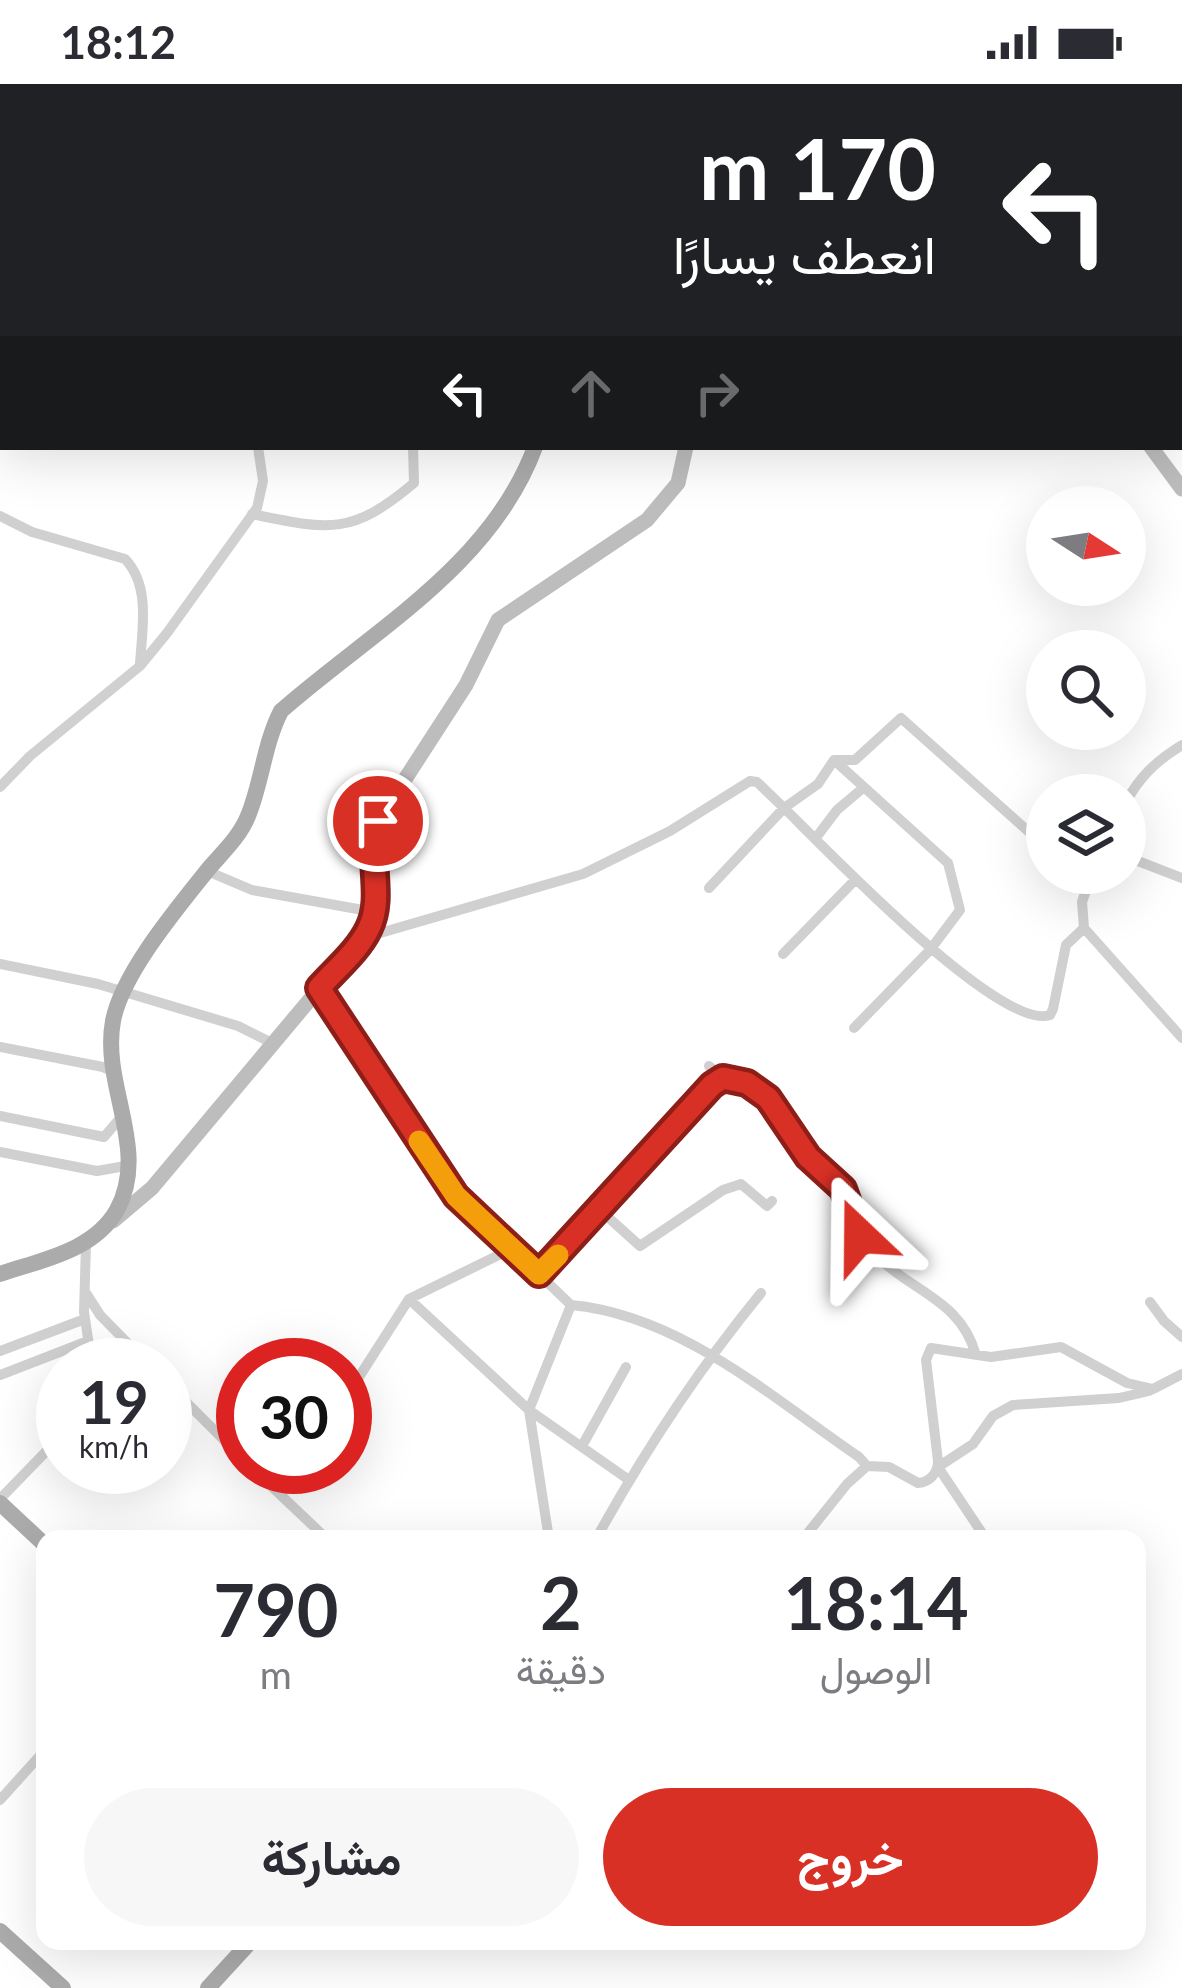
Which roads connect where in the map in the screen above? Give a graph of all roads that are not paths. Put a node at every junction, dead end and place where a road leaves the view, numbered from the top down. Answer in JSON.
{"nodes":[{"id":1,"x":258,"y":450,"type":"edge"},
{"id":2,"x":413,"y":450,"type":"edge"},
{"id":3,"x":535,"y":450,"type":"edge"},
{"id":4,"x":685,"y":450,"type":"edge"},
{"id":5,"x":1153,"y":450,"type":"edge"},
{"id":6,"x":1182,"y":489,"type":"edge"},
{"id":7,"x":252,"y":514,"type":"junction"},
{"id":8,"x":0,"y":516,"type":"edge"},
{"id":9,"x":140,"y":666,"type":"junction"},
{"id":10,"x":1182,"y":746,"type":"edge"},
{"id":11,"x":834,"y":760,"type":"junction"},
{"id":12,"x":1144,"y":774,"type":"edge"},
{"id":13,"x":0,"y":787,"type":"edge"},
{"id":14,"x":863,"y":788,"type":"junction"},
{"id":15,"x":784,"y":808,"type":"junction"},
{"id":16,"x":1026,"y":829,"type":"edge"},
{"id":17,"x":815,"y":839,"type":"junction"},
{"id":18,"x":1146,"y":864,"type":"edge"},
{"id":19,"x":207,"y":871,"type":"junction"},
{"id":20,"x":1182,"y":878,"type":"edge"},
{"id":21,"x":856,"y":879,"type":"junction"},
{"id":22,"x":709,"y":888,"type":"dead end"},
{"id":23,"x":1086,"y":894,"type":"edge"},
{"id":24,"x":374,"y":912,"type":"junction"},
{"id":25,"x":1084,"y":928,"type":"junction"},
{"id":26,"x":363,"y":938,"type":"junction"},
{"id":27,"x":930,"y":950,"type":"junction"},
{"id":28,"x":783,"y":954,"type":"dead end"},
{"id":29,"x":0,"y":964,"type":"edge"},
{"id":30,"x":319,"y":988,"type":"junction"},
{"id":31,"x":122,"y":992,"type":"junction"},
{"id":32,"x":854,"y":1028,"type":"dead end"},
{"id":33,"x":1182,"y":1038,"type":"edge"},
{"id":34,"x":274,"y":1043,"type":"junction"},
{"id":35,"x":0,"y":1047,"type":"edge"},
{"id":36,"x":709,"y":1066,"type":"dead end"},
{"id":37,"x":115,"y":1073,"type":"junction"},
{"id":38,"x":723,"y":1078,"type":"junction"},
{"id":39,"x":0,"y":1116,"type":"edge"},
{"id":40,"x":122,"y":1117,"type":"junction"},
{"id":41,"x":0,"y":1152,"type":"edge"},
{"id":42,"x":131,"y":1165,"type":"junction"},
{"id":43,"x":772,"y":1201,"type":"dead end"},
{"id":44,"x":600,"y":1210,"type":"junction"},
{"id":45,"x":105,"y":1227,"type":"junction"},
{"id":46,"x":86,"y":1244,"type":"junction"},
{"id":47,"x":513,"y":1248,"type":"junction"},
{"id":48,"x":0,"y":1274,"type":"edge"},
{"id":49,"x":539,"y":1274,"type":"junction"},
{"id":50,"x":84,"y":1291,"type":"junction"},
{"id":51,"x":761,"y":1293,"type":"dead end"},
{"id":52,"x":409,"y":1299,"type":"junction"},
{"id":53,"x":1150,"y":1302,"type":"dead end"},
{"id":54,"x":571,"y":1305,"type":"junction"},
{"id":55,"x":85,"y":1319,"type":"junction"},
{"id":56,"x":1182,"y":1337,"type":"edge"},
{"id":57,"x":88,"y":1338,"type":"edge"},
{"id":58,"x":123,"y":1338,"type":"edge"},
{"id":59,"x":0,"y":1351,"type":"edge"},
{"id":60,"x":976,"y":1355,"type":"junction"},
{"id":61,"x":710,"y":1356,"type":"junction"},
{"id":62,"x":372,"y":1357,"type":"edge"},
{"id":63,"x":36,"y":1361,"type":"edge"},
{"id":64,"x":626,"y":1367,"type":"dead end"},
{"id":65,"x":1182,"y":1374,"type":"edge"},
{"id":66,"x":0,"y":1375,"type":"edge"},
{"id":67,"x":1153,"y":1390,"type":"junction"},
{"id":68,"x":192,"y":1408,"type":"edge"},
{"id":69,"x":530,"y":1410,"type":"junction"},
{"id":70,"x":216,"y":1432,"type":"edge"},
{"id":71,"x":582,"y":1446,"type":"junction"},
{"id":72,"x":36,"y":1463,"type":"edge"},
{"id":73,"x":867,"y":1466,"type":"junction"},
{"id":74,"x":938,"y":1467,"type":"junction"},
{"id":75,"x":629,"y":1480,"type":"junction"},
{"id":76,"x":280,"y":1494,"type":"edge"},
{"id":77,"x":0,"y":1501,"type":"edge"},
{"id":78,"x":318,"y":1530,"type":"edge"},
{"id":79,"x":549,"y":1530,"type":"edge"},
{"id":80,"x":601,"y":1530,"type":"edge"},
{"id":81,"x":810,"y":1530,"type":"edge"},
{"id":82,"x":980,"y":1530,"type":"edge"},
{"id":83,"x":36,"y":1535,"type":"edge"},
{"id":84,"x":36,"y":1760,"type":"edge"},
{"id":85,"x":0,"y":1800,"type":"edge"},
{"id":86,"x":0,"y":1931,"type":"edge"},
{"id":87,"x":243,"y":1950,"type":"edge"},
{"id":88,"x":63,"y":1988,"type":"edge"},
{"id":89,"x":208,"y":1988,"type":"edge"}],
"edges":[{"from":1,"to":7,"type":"street"},
{"from":2,"to":7,"type":"street"},
{"from":3,"to":19,"type":"main road"},
{"from":4,"to":24,"type":"street"},
{"from":5,"to":6,"type":"street"},
{"from":7,"to":9,"type":"street"},
{"from":8,"to":9,"type":"street"},
{"from":9,"to":13,"type":"street"},
{"from":10,"to":12,"type":"street"},
{"from":11,"to":14,"type":"street"},
{"from":11,"to":15,"type":"street"},
{"from":11,"to":16,"type":"street"},
{"from":14,"to":17,"type":"street"},
{"from":14,"to":27,"type":"street"},
{"from":15,"to":17,"type":"street"},
{"from":15,"to":22,"type":"street"},
{"from":15,"to":26,"type":"street"},
{"from":17,"to":21,"type":"street"},
{"from":18,"to":20,"type":"street"},
{"from":19,"to":24,"type":"street"},
{"from":19,"to":31,"type":"main road"},
{"from":21,"to":27,"type":"street"},
{"from":21,"to":28,"type":"street"},
{"from":23,"to":25,"type":"street"},
{"from":24,"to":26,"type":"street"},
{"from":25,"to":27,"type":"street"},
{"from":25,"to":33,"type":"street"},
{"from":26,"to":30,"type":"street"},
{"from":27,"to":32,"type":"street"},
{"from":29,"to":31,"type":"street"},
{"from":30,"to":34,"type":"street"},
{"from":30,"to":47,"type":"street"},
{"from":31,"to":34,"type":"street"},
{"from":31,"to":37,"type":"main road"},
{"from":34,"to":45,"type":"street"},
{"from":35,"to":37,"type":"street"},
{"from":36,"to":38,"type":"street"},
{"from":37,"to":40,"type":"main road"},
{"from":38,"to":44,"type":"street"},
{"from":38,"to":60,"type":"street"},
{"from":39,"to":40,"type":"street"},
{"from":40,"to":42,"type":"main road"},
{"from":41,"to":42,"type":"street"},
{"from":42,"to":45,"type":"main road"},
{"from":43,"to":44,"type":"street"},
{"from":44,"to":49,"type":"street"},
{"from":45,"to":46,"type":"main road"},
{"from":46,"to":48,"type":"main road"},
{"from":46,"to":50,"type":"street"},
{"from":47,"to":49,"type":"street"},
{"from":47,"to":52,"type":"street"},
{"from":49,"to":54,"type":"street"},
{"from":50,"to":55,"type":"street"},
{"from":50,"to":58,"type":"street"},
{"from":51,"to":61,"type":"street"},
{"from":52,"to":62,"type":"street"},
{"from":52,"to":69,"type":"street"},
{"from":53,"to":56,"type":"street"},
{"from":54,"to":61,"type":"street"},
{"from":54,"to":69,"type":"street"},
{"from":55,"to":57,"type":"street"},
{"from":55,"to":59,"type":"street"},
{"from":60,"to":67,"type":"street"},
{"from":60,"to":74,"type":"street"},
{"from":61,"to":73,"type":"street"},
{"from":61,"to":75,"type":"street"},
{"from":63,"to":66,"type":"street"},
{"from":64,"to":71,"type":"street"},
{"from":65,"to":67,"type":"street"},
{"from":67,"to":74,"type":"street"},
{"from":68,"to":70,"type":"street"},
{"from":69,"to":71,"type":"street"},
{"from":69,"to":79,"type":"street"},
{"from":71,"to":75,"type":"street"},
{"from":72,"to":77,"type":"street"},
{"from":73,"to":74,"type":"street"},
{"from":73,"to":81,"type":"street"},
{"from":74,"to":82,"type":"street"},
{"from":75,"to":80,"type":"street"},
{"from":76,"to":78,"type":"street"},
{"from":77,"to":83,"type":"main road"},
{"from":84,"to":85,"type":"street"},
{"from":86,"to":88,"type":"main road"},
{"from":87,"to":89,"type":"main road"}]}
